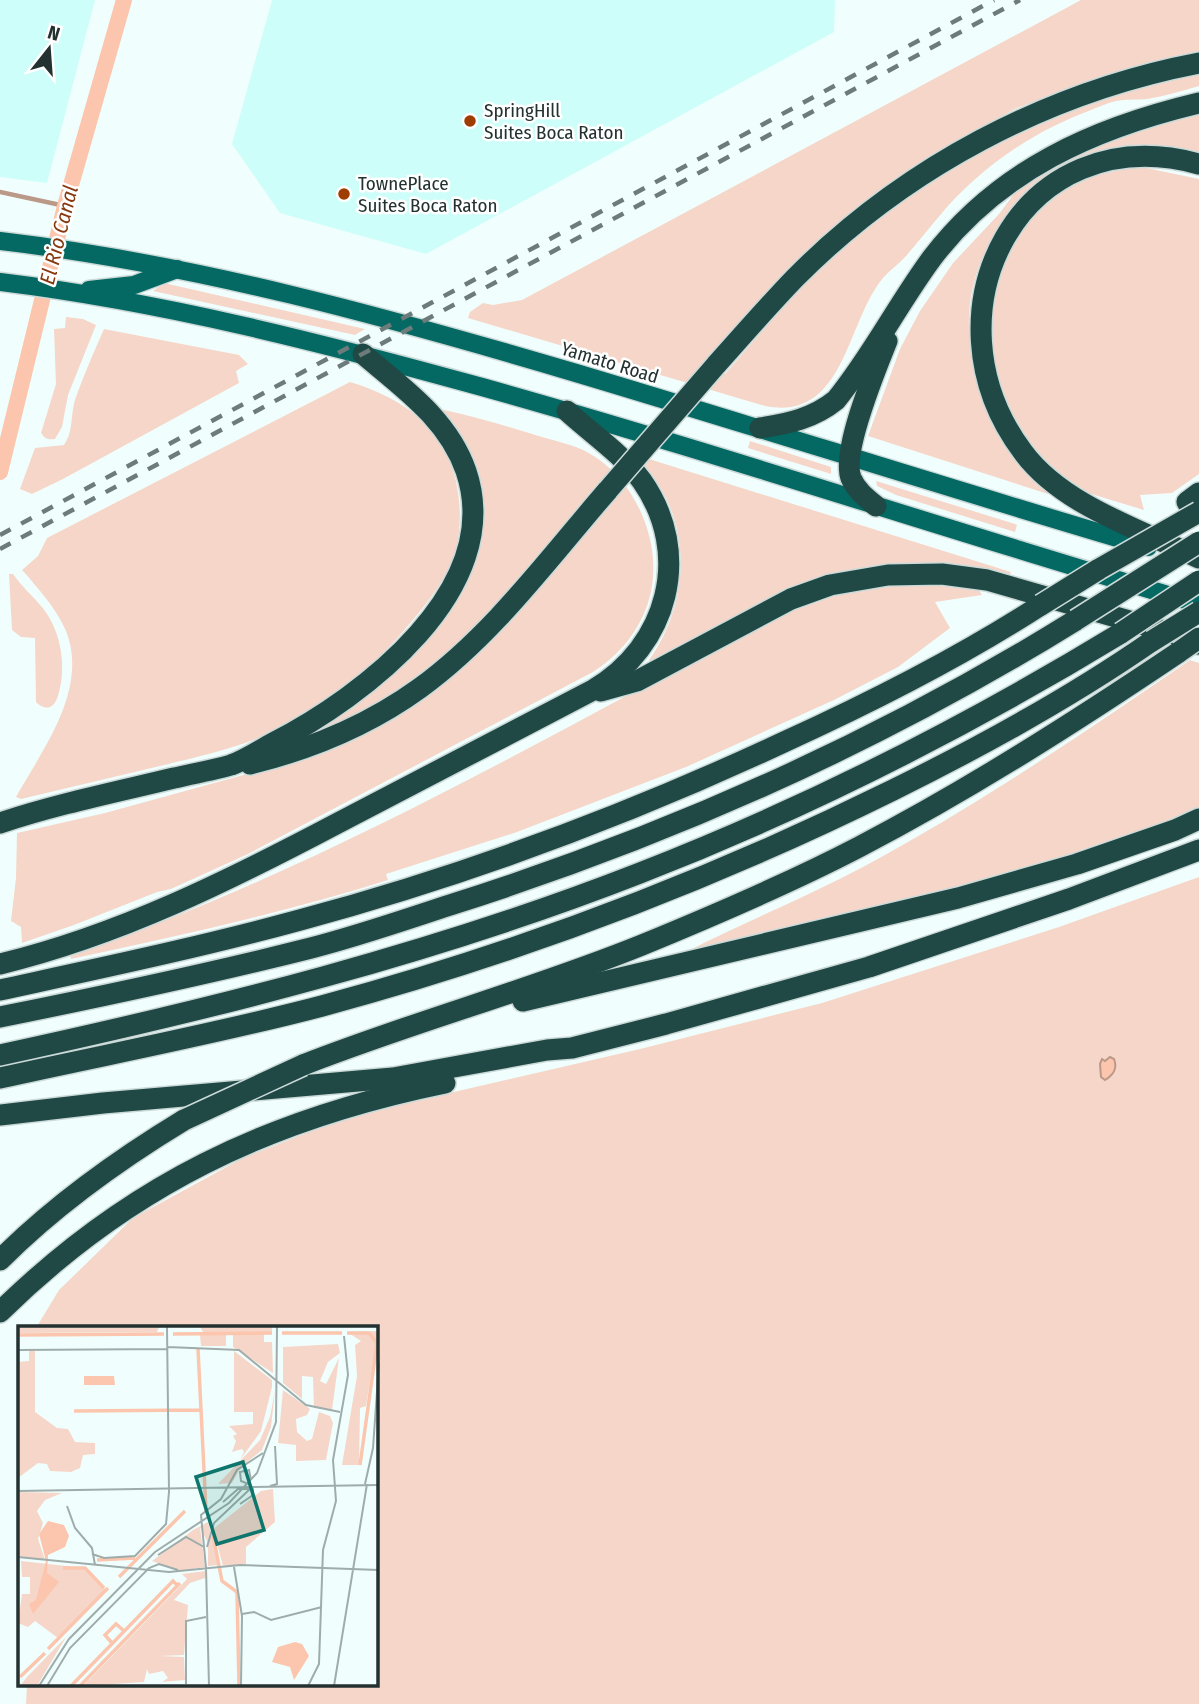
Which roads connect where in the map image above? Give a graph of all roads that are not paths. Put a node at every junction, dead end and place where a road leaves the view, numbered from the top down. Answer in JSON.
{"nodes":[{"id":1,"x":1199,"y":63,"type":"edge"},
{"id":2,"x":1199,"y":103,"type":"edge"},
{"id":3,"x":1199,"y":164,"type":"edge"},
{"id":4,"x":3,"y":241,"type":"edge"},
{"id":5,"x":177,"y":269,"type":"junction"},
{"id":6,"x":4,"y":282,"type":"edge"},
{"id":7,"x":68,"y":293,"type":"junction"},
{"id":8,"x":900,"y":306,"type":"junction"},
{"id":9,"x":363,"y":354,"type":"junction"},
{"id":10,"x":567,"y":411,"type":"junction"},
{"id":11,"x":760,"y":428,"type":"junction"},
{"id":12,"x":849,"y":456,"type":"junction"},
{"id":13,"x":1195,"y":502,"type":"edge"},
{"id":14,"x":876,"y":506,"type":"junction"},
{"id":15,"x":1199,"y":542,"type":"edge"},
{"id":16,"x":1199,"y":560,"type":"edge"},
{"id":17,"x":1199,"y":581,"type":"edge"},
{"id":18,"x":1199,"y":604,"type":"edge"},
{"id":19,"x":1199,"y":611,"type":"edge"},
{"id":20,"x":1199,"y":638,"type":"edge"},
{"id":21,"x":1189,"y":648,"type":"edge"},
{"id":22,"x":575,"y":699,"type":"junction"},
{"id":23,"x":234,"y":764,"type":"junction"},
{"id":24,"x":1199,"y":819,"type":"edge"},
{"id":25,"x":0,"y":823,"type":"edge"},
{"id":26,"x":1199,"y":850,"type":"edge"},
{"id":27,"x":10,"y":961,"type":"edge"},
{"id":28,"x":0,"y":990,"type":"edge"},
{"id":29,"x":442,"y":1016,"type":"junction"},
{"id":30,"x":0,"y":1017,"type":"edge"},
{"id":31,"x":572,"y":1048,"type":"junction"},
{"id":32,"x":10,"y":1053,"type":"edge"},
{"id":33,"x":10,"y":1075,"type":"edge"},
{"id":34,"x":9,"y":1114,"type":"edge"},
{"id":35,"x":0,"y":1260,"type":"edge"},
{"id":36,"x":0,"y":1312,"type":"edge"}],
"edges":[{"from":1,"to":23,"type":"highway","bridge":true},
{"from":2,"to":8,"type":"highway"},
{"from":3,"to":16,"type":"highway"},
{"from":4,"to":5,"type":"main road","name":"Yamato Road"},
{"from":5,"to":7,"type":"main road"},
{"from":5,"to":11,"type":"main road","name":"Yamato Road"},
{"from":6,"to":7,"type":"main road"},
{"from":7,"to":9,"type":"main road"},
{"from":8,"to":11,"type":"highway"},
{"from":8,"to":12,"type":"highway"},
{"from":9,"to":10,"type":"main road"},
{"from":9,"to":23,"type":"highway"},
{"from":10,"to":14,"type":"main road"},
{"from":10,"to":22,"type":"highway"},
{"from":11,"to":12,"type":"main road","name":"Yamato Road"},
{"from":12,"to":14,"type":"highway"},
{"from":12,"to":16,"type":"main road","name":"Yamato Road"},
{"from":13,"to":28,"type":"highway","bridge":true},
{"from":14,"to":18,"type":"main road"},
{"from":15,"to":30,"type":"highway","bridge":true},
{"from":17,"to":32,"type":"highway","bridge":true},
{"from":19,"to":33,"type":"highway","bridge":true},
{"from":20,"to":21,"type":"highway","bridge":true},
{"from":21,"to":22,"type":"highway"},
{"from":21,"to":29,"type":"highway"},
{"from":22,"to":27,"type":"highway"},
{"from":23,"to":25,"type":"highway"},
{"from":24,"to":29,"type":"highway"},
{"from":26,"to":31,"type":"highway"},
{"from":29,"to":35,"type":"highway","bridge":true},
{"from":31,"to":34,"type":"highway"},
{"from":31,"to":36,"type":"highway"}]}
